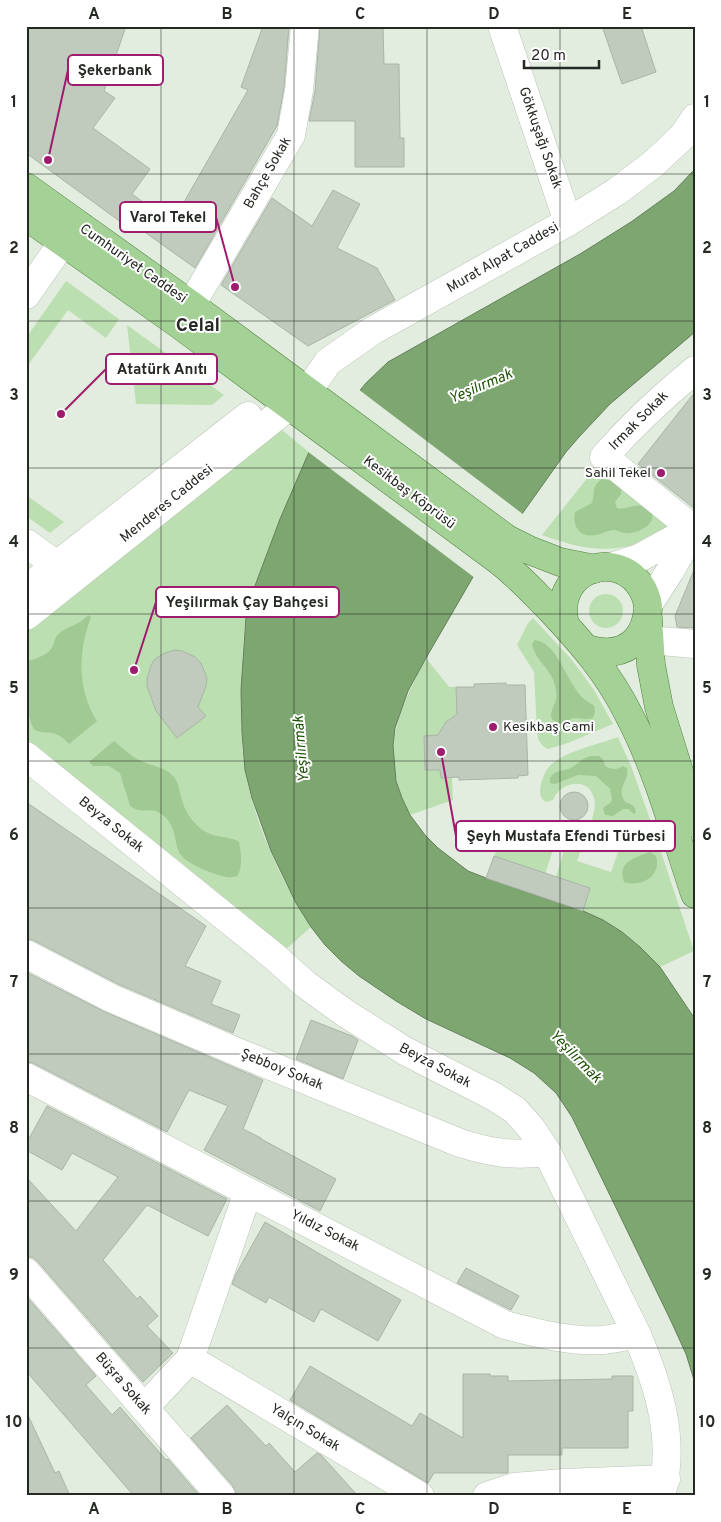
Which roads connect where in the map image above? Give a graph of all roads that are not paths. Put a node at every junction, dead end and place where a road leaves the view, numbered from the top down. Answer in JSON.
{"nodes":[{"id":1,"x":305,"y":26,"type":"edge"},
{"id":2,"x":502,"y":26,"type":"edge"},
{"id":3,"x":695,"y":118,"type":"edge"},
{"id":4,"x":26,"y":187,"type":"edge"},
{"id":5,"x":26,"y":216,"type":"edge"},
{"id":6,"x":568,"y":222,"type":"junction"},
{"id":7,"x":63,"y":242,"type":"junction"},
{"id":8,"x":26,"y":295,"type":"edge"},
{"id":9,"x":191,"y":306,"type":"junction"},
{"id":10,"x":695,"y":370,"type":"edge"},
{"id":11,"x":291,"y":393,"type":"junction"},
{"id":12,"x":329,"y":421,"type":"joint"},
{"id":13,"x":694,"y":528,"type":"edge"},
{"id":14,"x":26,"y":543,"type":"edge"},
{"id":15,"x":501,"y":548,"type":"junction"},
{"id":16,"x":603,"y":568,"type":"junction"},
{"id":17,"x":66,"y":571,"type":"junction"},
{"id":18,"x":26,"y":589,"type":"edge"},
{"id":19,"x":26,"y":616,"type":"edge"},
{"id":20,"x":648,"y":621,"type":"junction"},
{"id":21,"x":565,"y":625,"type":"junction"},
{"id":22,"x":695,"y":644,"type":"edge"},
{"id":23,"x":586,"y":649,"type":"junction"},
{"id":24,"x":26,"y":756,"type":"edge"},
{"id":25,"x":695,"y":823,"type":"edge"},
{"id":26,"x":695,"y":894,"type":"edge"},
{"id":27,"x":26,"y":954,"type":"edge"},
{"id":28,"x":26,"y":1077,"type":"edge"},
{"id":29,"x":547,"y":1152,"type":"junction"},
{"id":30,"x":248,"y":1192,"type":"junction"},
{"id":31,"x":26,"y":1272,"type":"edge"},
{"id":32,"x":637,"y":1335,"type":"junction"},
{"id":33,"x":190,"y":1359,"type":"junction"},
{"id":34,"x":144,"y":1408,"type":"junction"},
{"id":35,"x":664,"y":1488,"type":"edge"},
{"id":36,"x":221,"y":1496,"type":"edge"},
{"id":37,"x":420,"y":1496,"type":"edge"},
{"id":38,"x":487,"y":1496,"type":"edge"}],
"edges":[{"from":1,"to":9,"type":"street","name":"Bahçe Sokak"},
{"from":2,"to":6,"type":"street","name":"Gökkuşağı Sokak"},
{"from":3,"to":6,"type":"street","name":"Murat Alpat Caddesi"},
{"from":4,"to":9,"type":"main road","name":"Cumhuriyet Caddesi"},
{"from":5,"to":7,"type":"main road","name":"Cumhuriyet Caddesi"},
{"from":6,"to":11,"type":"street","name":"Murat Alpat Caddesi"},
{"from":7,"to":8,"type":"street"},
{"from":7,"to":11,"type":"main road","name":"Cumhuriyet Caddesi"},
{"from":9,"to":11,"type":"main road","name":"Cumhuriyet Caddesi"},
{"from":10,"to":13,"type":"street","name":"Irmak Sokak"},
{"from":11,"to":12,"type":"main road","name":"Cumhuriyet Caddesi"},
{"from":11,"to":17,"type":"street","name":"Menderes Caddesi"},
{"from":12,"to":15,"type":"main road","name":"Kesikbaş Köprüsü"},
{"from":13,"to":16,"type":"street"},
{"from":13,"to":20,"type":"street"},
{"from":14,"to":17,"type":"street"},
{"from":15,"to":16,"type":"main road"},
{"from":15,"to":21,"type":"main road"},
{"from":16,"to":20,"type":"main road"},
{"from":16,"to":21,"type":"main road"},
{"from":17,"to":18,"type":"street","name":"Menderes Caddesi"},
{"from":17,"to":19,"type":"street","name":"Menderes Caddesi"},
{"from":20,"to":22,"type":"street"},
{"from":20,"to":23,"type":"main road"},
{"from":20,"to":25,"type":"main road"},
{"from":21,"to":23,"type":"main road"},
{"from":23,"to":26,"type":"main road"},
{"from":24,"to":29,"type":"street","name":"Beyza Sokak"},
{"from":27,"to":29,"type":"street","name":"Şebboy Sokak"},
{"from":28,"to":30,"type":"street","name":"Yıldız Sokak"},
{"from":29,"to":32,"type":"street","name":"Beyza Sokak"},
{"from":30,"to":32,"type":"street","name":"Yıldız Sokak"},
{"from":30,"to":33,"type":"street"},
{"from":31,"to":34,"type":"street","name":"Büşra Sokak"},
{"from":32,"to":35,"type":"street","name":"Beyza Sokak"},
{"from":33,"to":34,"type":"street"},
{"from":33,"to":37,"type":"street","name":"Yalçın Sokak"},
{"from":34,"to":36,"type":"street","name":"Büşra Sokak"},
{"from":35,"to":38,"type":"street"}]}
